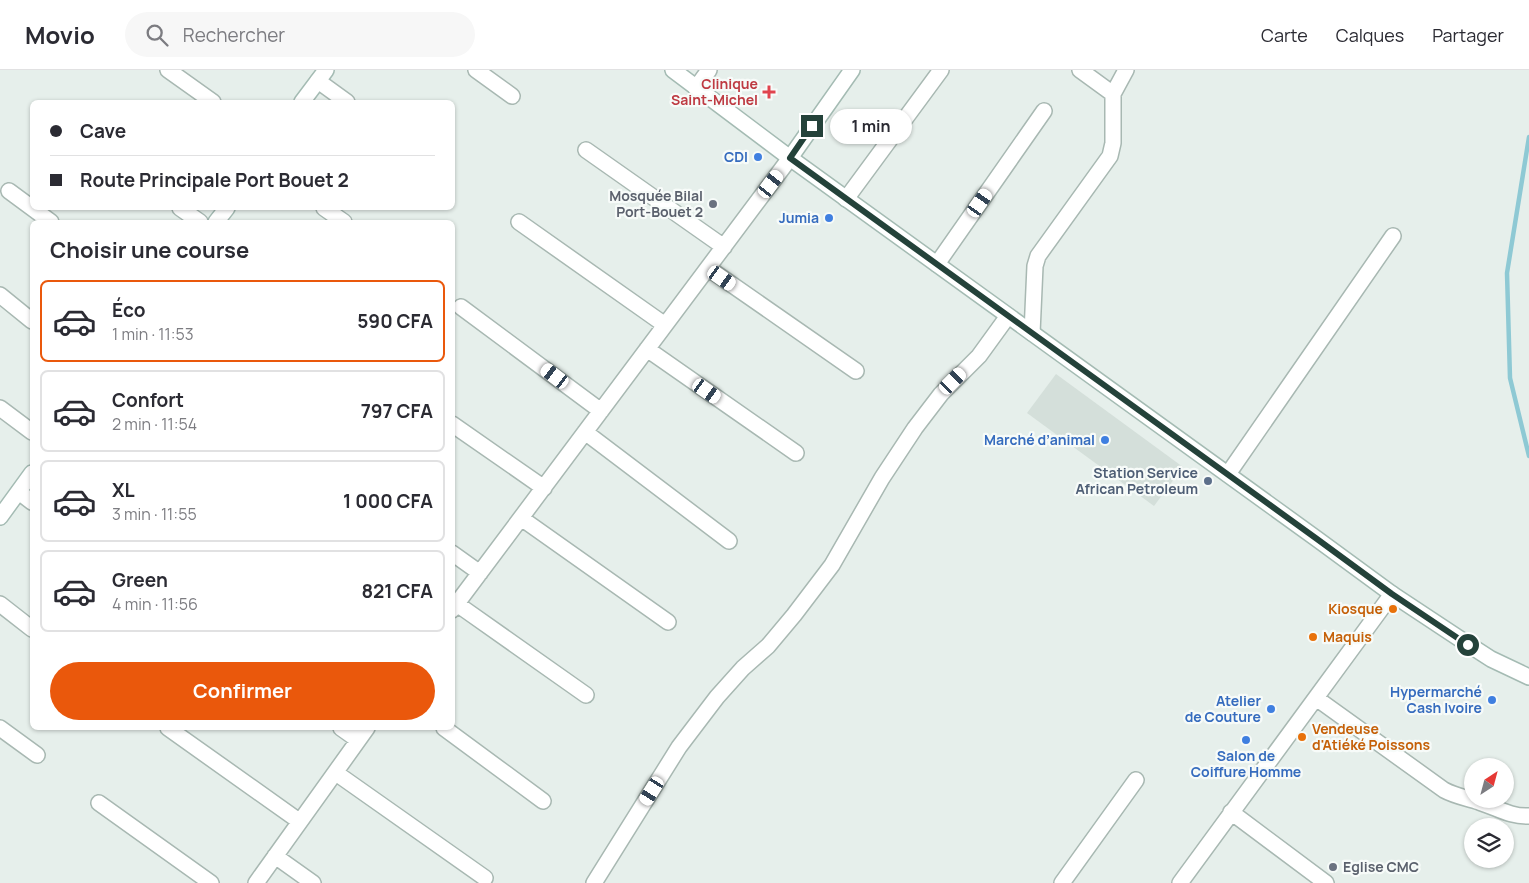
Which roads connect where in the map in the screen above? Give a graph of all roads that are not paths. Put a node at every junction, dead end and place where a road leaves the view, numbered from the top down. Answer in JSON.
{"nodes":[{"id":1,"x":168,"y":70,"type":"edge"},
{"id":2,"x":476,"y":70,"type":"edge"},
{"id":3,"x":672,"y":70,"type":"edge"},
{"id":4,"x":708,"y":70,"type":"edge"},
{"id":5,"x":852,"y":70,"type":"edge"},
{"id":6,"x":941,"y":70,"type":"edge"},
{"id":7,"x":1080,"y":70,"type":"edge"},
{"id":8,"x":1126,"y":70,"type":"edge"},
{"id":9,"x":322,"y":75,"type":"edge"},
{"id":10,"x":696,"y":88,"type":"junction"},
{"id":11,"x":1113,"y":94,"type":"junction"},
{"id":12,"x":512,"y":96,"type":"dead end"},
{"id":13,"x":210,"y":100,"type":"edge"},
{"id":14,"x":303,"y":100,"type":"edge"},
{"id":15,"x":344,"y":100,"type":"edge"},
{"id":16,"x":1044,"y":111,"type":"dead end"},
{"id":17,"x":586,"y":150,"type":"dead end"},
{"id":18,"x":790,"y":158,"type":"junction"},
{"id":19,"x":8,"y":192,"type":"dead end"},
{"id":20,"x":846,"y":199,"type":"junction"},
{"id":21,"x":30,"y":207,"type":"edge"},
{"id":22,"x":34,"y":210,"type":"edge"},
{"id":23,"x":183,"y":210,"type":"edge"},
{"id":24,"x":225,"y":210,"type":"edge"},
{"id":25,"x":327,"y":210,"type":"edge"},
{"id":26,"x":49,"y":220,"type":"edge"},
{"id":27,"x":197,"y":220,"type":"edge"},
{"id":28,"x":218,"y":220,"type":"edge"},
{"id":29,"x":341,"y":220,"type":"edge"},
{"id":30,"x":519,"y":222,"type":"dead end"},
{"id":31,"x":1393,"y":236,"type":"dead end"},
{"id":32,"x":724,"y":247,"type":"junction"},
{"id":33,"x":937,"y":264,"type":"junction"},
{"id":34,"x":708,"y":268,"type":"junction"},
{"id":35,"x":0,"y":295,"type":"edge"},
{"id":36,"x":462,"y":307,"type":"dead end"},
{"id":37,"x":1008,"y":316,"type":"junction"},
{"id":38,"x":30,"y":318,"type":"edge"},
{"id":39,"x":665,"y":325,"type":"junction"},
{"id":40,"x":1032,"y":334,"type":"junction"},
{"id":41,"x":647,"y":349,"type":"junction"},
{"id":42,"x":856,"y":371,"type":"dead end"},
{"id":43,"x":0,"y":408,"type":"edge"},
{"id":44,"x":601,"y":410,"type":"junction"},
{"id":45,"x":455,"y":426,"type":"edge"},
{"id":46,"x":30,"y":430,"type":"edge"},
{"id":47,"x":585,"y":432,"type":"junction"},
{"id":48,"x":796,"y":453,"type":"dead end"},
{"id":49,"x":1228,"y":474,"type":"junction"},
{"id":50,"x":30,"y":476,"type":"edge"},
{"id":51,"x":544,"y":488,"type":"junction"},
{"id":52,"x":19,"y":492,"type":"junction"},
{"id":53,"x":30,"y":500,"type":"edge"},
{"id":54,"x":0,"y":517,"type":"edge"},
{"id":55,"x":521,"y":518,"type":"junction"},
{"id":56,"x":729,"y":541,"type":"dead end"},
{"id":57,"x":455,"y":555,"type":"edge"},
{"id":58,"x":480,"y":572,"type":"junction"},
{"id":59,"x":1392,"y":594,"type":"junction"},
{"id":60,"x":0,"y":604,"type":"edge"},
{"id":61,"x":455,"y":607,"type":"edge"},
{"id":62,"x":668,"y":622,"type":"dead end"},
{"id":63,"x":30,"y":627,"type":"edge"},
{"id":64,"x":1529,"y":677,"type":"edge"},
{"id":65,"x":586,"y":695,"type":"dead end"},
{"id":66,"x":1316,"y":698,"type":"junction"},
{"id":67,"x":0,"y":728,"type":"edge"},
{"id":68,"x":171,"y":730,"type":"edge"},
{"id":69,"x":344,"y":730,"type":"edge"},
{"id":70,"x":366,"y":730,"type":"edge"},
{"id":71,"x":447,"y":730,"type":"edge"},
{"id":72,"x":358,"y":740,"type":"junction"},
{"id":73,"x":36,"y":755,"type":"dead end"},
{"id":74,"x":336,"y":773,"type":"junction"},
{"id":75,"x":1136,"y":780,"type":"dead end"},
{"id":76,"x":543,"y":801,"type":"dead end"},
{"id":77,"x":99,"y":803,"type":"dead end"},
{"id":78,"x":1232,"y":812,"type":"junction"},
{"id":79,"x":1529,"y":816,"type":"edge"},
{"id":80,"x":299,"y":821,"type":"junction"},
{"id":81,"x":275,"y":856,"type":"junction"},
{"id":82,"x":485,"y":878,"type":"dead end"},
{"id":83,"x":211,"y":883,"type":"edge"},
{"id":84,"x":256,"y":883,"type":"edge"},
{"id":85,"x":312,"y":883,"type":"edge"},
{"id":86,"x":594,"y":883,"type":"edge"},
{"id":87,"x":1062,"y":883,"type":"edge"},
{"id":88,"x":1180,"y":883,"type":"edge"},
{"id":89,"x":1326,"y":883,"type":"edge"}],
"edges":[{"from":1,"to":13,"type":"street"},
{"from":2,"to":12,"type":"street"},
{"from":3,"to":10,"type":"street"},
{"from":4,"to":10,"type":"street"},
{"from":5,"to":18,"type":"street"},
{"from":6,"to":20,"type":"street"},
{"from":7,"to":11,"type":"street"},
{"from":8,"to":11,"type":"street"},
{"from":9,"to":14,"type":"street"},
{"from":9,"to":15,"type":"street"},
{"from":10,"to":18,"type":"street"},
{"from":11,"to":40,"type":"street"},
{"from":16,"to":33,"type":"street"},
{"from":17,"to":32,"type":"street"},
{"from":18,"to":20,"type":"street"},
{"from":18,"to":32,"type":"street"},
{"from":19,"to":21,"type":"street"},
{"from":20,"to":33,"type":"street"},
{"from":22,"to":26,"type":"street"},
{"from":23,"to":27,"type":"street"},
{"from":24,"to":28,"type":"street"},
{"from":25,"to":29,"type":"street"},
{"from":30,"to":39,"type":"street"},
{"from":31,"to":49,"type":"street"},
{"from":32,"to":34,"type":"street"},
{"from":33,"to":37,"type":"street"},
{"from":34,"to":39,"type":"street"},
{"from":34,"to":42,"type":"street"},
{"from":35,"to":38,"type":"street"},
{"from":36,"to":44,"type":"street"},
{"from":37,"to":40,"type":"street"},
{"from":37,"to":86,"type":"street"},
{"from":39,"to":41,"type":"street"},
{"from":40,"to":49,"type":"street"},
{"from":41,"to":44,"type":"street"},
{"from":41,"to":48,"type":"street"},
{"from":43,"to":46,"type":"street"},
{"from":44,"to":47,"type":"street"},
{"from":45,"to":51,"type":"street"},
{"from":47,"to":51,"type":"street"},
{"from":47,"to":56,"type":"street"},
{"from":49,"to":59,"type":"street"},
{"from":50,"to":52,"type":"street"},
{"from":51,"to":55,"type":"street"},
{"from":52,"to":53,"type":"street"},
{"from":52,"to":54,"type":"street"},
{"from":55,"to":58,"type":"street"},
{"from":55,"to":62,"type":"street"},
{"from":57,"to":58,"type":"street"},
{"from":58,"to":61,"type":"street"},
{"from":59,"to":64,"type":"street"},
{"from":59,"to":66,"type":"street"},
{"from":60,"to":63,"type":"street"},
{"from":61,"to":65,"type":"street"},
{"from":66,"to":78,"type":"street"},
{"from":66,"to":79,"type":"street"},
{"from":67,"to":73,"type":"street"},
{"from":68,"to":80,"type":"street"},
{"from":69,"to":72,"type":"street"},
{"from":70,"to":72,"type":"street"},
{"from":71,"to":76,"type":"street"},
{"from":72,"to":74,"type":"street"},
{"from":74,"to":80,"type":"street"},
{"from":74,"to":82,"type":"street"},
{"from":75,"to":87,"type":"street"},
{"from":77,"to":83,"type":"street"},
{"from":78,"to":88,"type":"street"},
{"from":78,"to":89,"type":"street"},
{"from":80,"to":81,"type":"street"},
{"from":81,"to":84,"type":"street"},
{"from":81,"to":85,"type":"street"}]}
